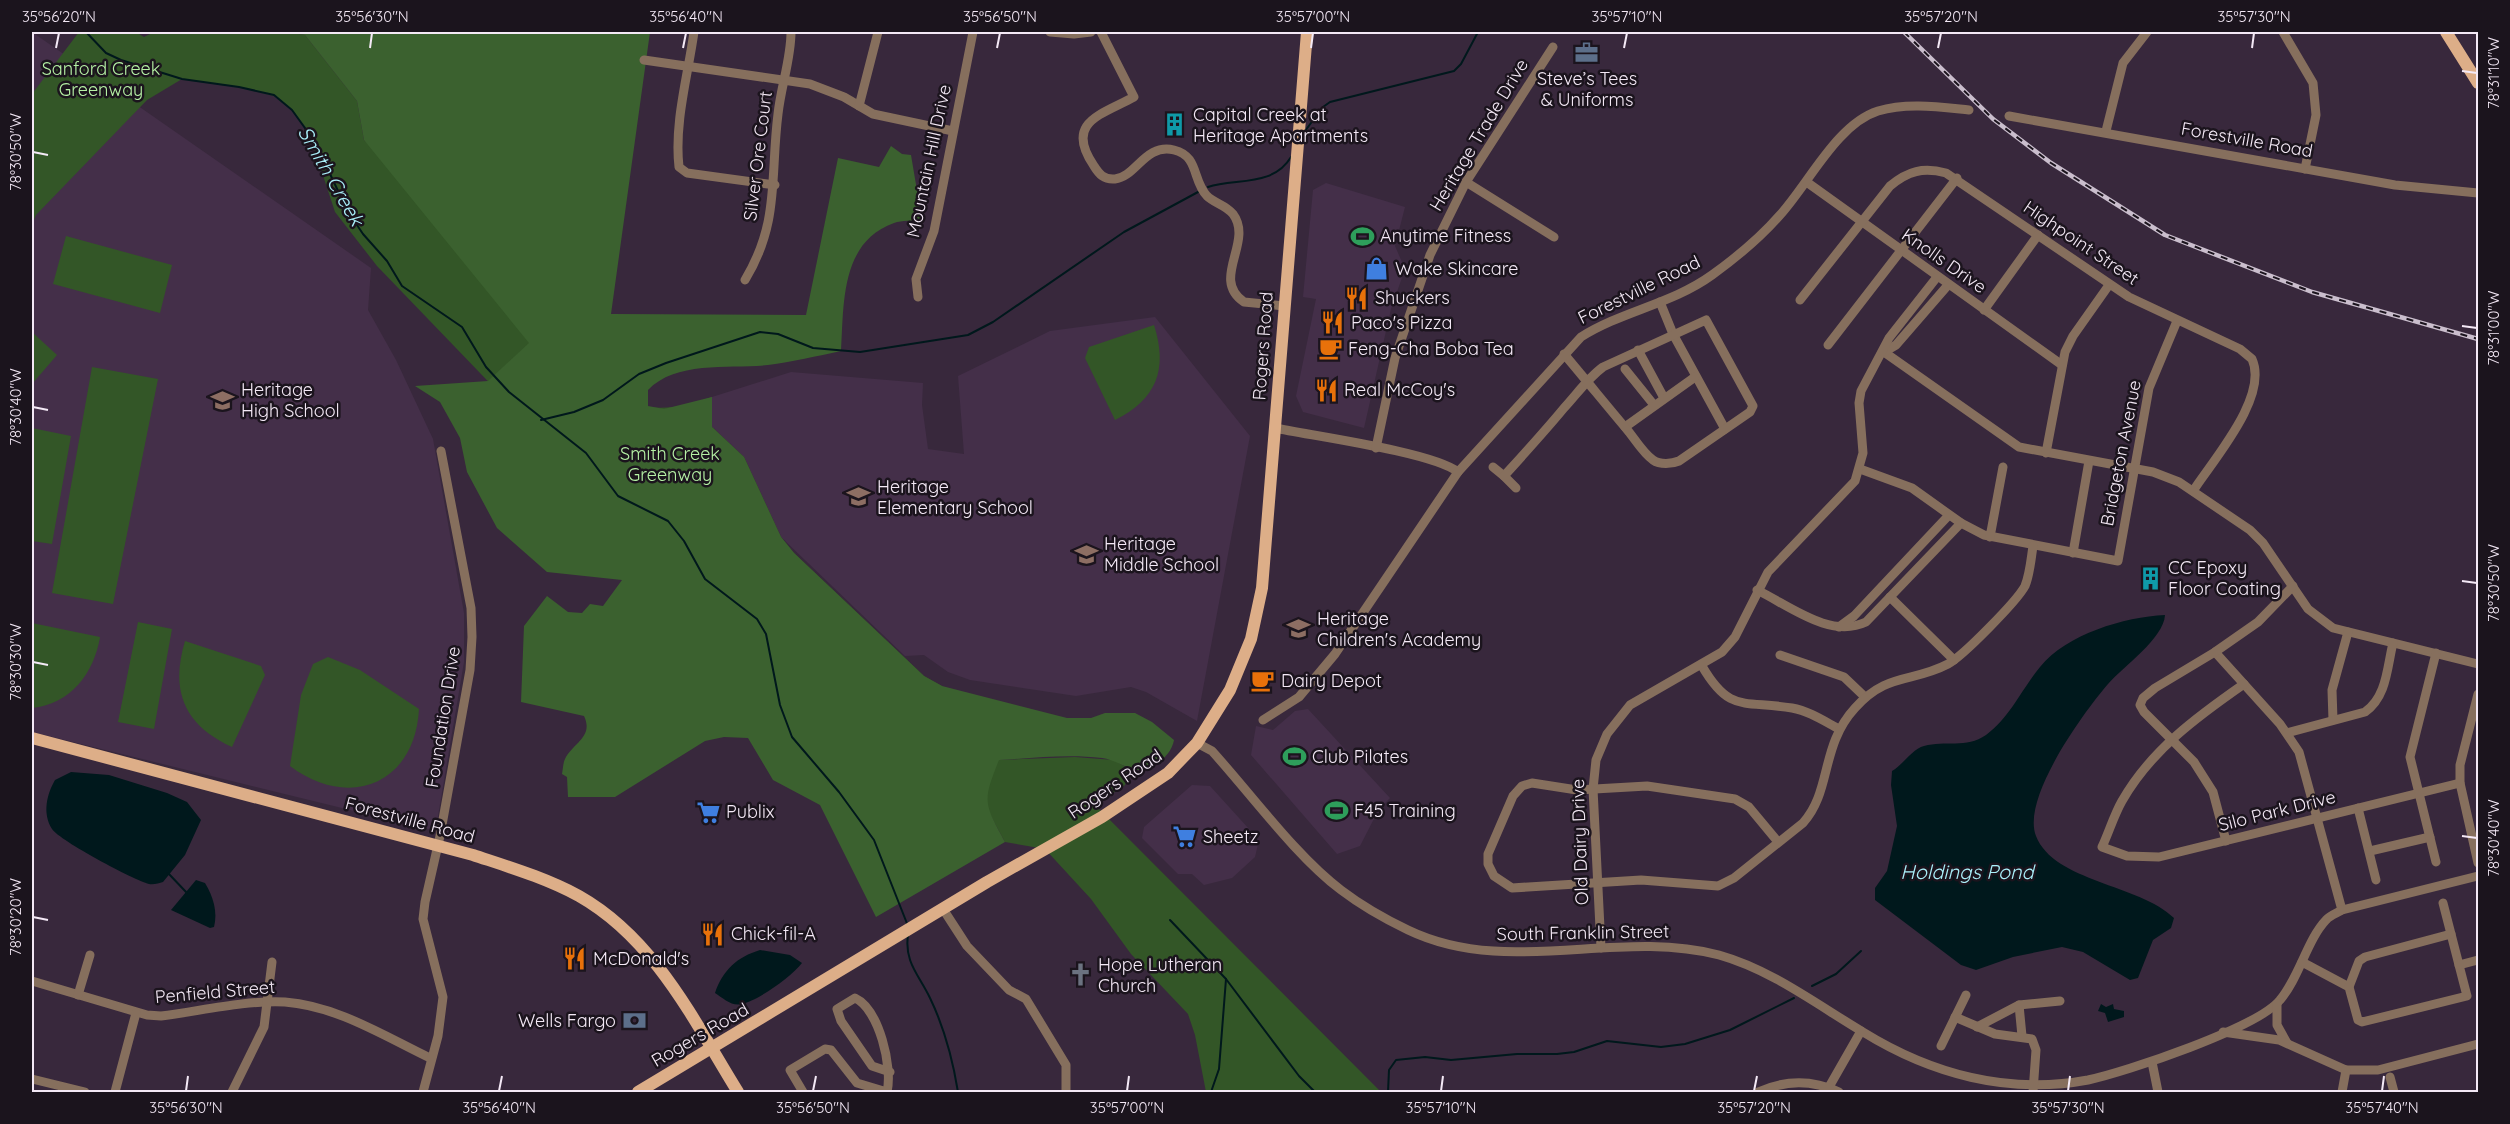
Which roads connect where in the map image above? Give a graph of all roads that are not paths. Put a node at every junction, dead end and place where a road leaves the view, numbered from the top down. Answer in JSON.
{"nodes":[{"id":1,"x":694,"y":32,"type":"edge"},
{"id":2,"x":791,"y":32,"type":"edge"},
{"id":3,"x":878,"y":32,"type":"edge"},
{"id":4,"x":973,"y":32,"type":"edge"},
{"id":5,"x":1050,"y":32,"type":"edge"},
{"id":6,"x":1091,"y":32,"type":"edge"},
{"id":7,"x":1101,"y":32,"type":"edge"},
{"id":8,"x":1307,"y":32,"type":"edge"},
{"id":9,"x":2147,"y":32,"type":"edge"},
{"id":10,"x":2283,"y":32,"type":"edge"},
{"id":11,"x":2446,"y":32,"type":"edge"},
{"id":12,"x":1553,"y":47,"type":"dead end"},
{"id":13,"x":644,"y":60,"type":"dead end"},
{"id":14,"x":689,"y":66,"type":"junction"},
{"id":15,"x":784,"y":81,"type":"junction"},
{"id":16,"x":2478,"y":83,"type":"edge"},
{"id":17,"x":859,"y":106,"type":"junction"},
{"id":18,"x":1969,"y":110,"type":"dead end"},
{"id":19,"x":2009,"y":116,"type":"dead end"},
{"id":20,"x":953,"y":131,"type":"junction"},
{"id":21,"x":2106,"y":131,"type":"junction"},
{"id":22,"x":2305,"y":169,"type":"junction"},
{"id":23,"x":1957,"y":178,"type":"junction"},
{"id":24,"x":1466,"y":182,"type":"junction"},
{"id":25,"x":1808,"y":183,"type":"junction"},
{"id":26,"x":775,"y":185,"type":"junction"},
{"id":27,"x":2478,"y":193,"type":"edge"},
{"id":28,"x":1860,"y":222,"type":"junction"},
{"id":29,"x":2038,"y":235,"type":"junction"},
{"id":30,"x":1554,"y":237,"type":"dead end"},
{"id":31,"x":1900,"y":250,"type":"junction"},
{"id":32,"x":1937,"y":277,"type":"junction"},
{"id":33,"x":745,"y":280,"type":"dead end"},
{"id":34,"x":1948,"y":285,"type":"junction"},
{"id":35,"x":2109,"y":285,"type":"junction"},
{"id":36,"x":918,"y":297,"type":"dead end"},
{"id":37,"x":1800,"y":300,"type":"dead end"},
{"id":38,"x":1660,"y":302,"type":"junction"},
{"id":39,"x":1284,"y":306,"type":"junction"},
{"id":40,"x":1984,"y":310,"type":"junction"},
{"id":41,"x":2177,"y":321,"type":"junction"},
{"id":42,"x":1673,"y":334,"type":"junction"},
{"id":43,"x":1828,"y":345,"type":"dead end"},
{"id":44,"x":1638,"y":350,"type":"junction"},
{"id":45,"x":1884,"y":352,"type":"junction"},
{"id":46,"x":1564,"y":354,"type":"junction"},
{"id":47,"x":2061,"y":365,"type":"junction"},
{"id":48,"x":1624,"y":369,"type":"dead end"},
{"id":49,"x":1695,"y":377,"type":"junction"},
{"id":50,"x":1587,"y":381,"type":"junction"},
{"id":51,"x":1664,"y":398,"type":"junction"},
{"id":52,"x":1654,"y":405,"type":"junction"},
{"id":53,"x":1625,"y":427,"type":"junction"},
{"id":54,"x":1275,"y":428,"type":"junction"},
{"id":55,"x":1725,"y":429,"type":"junction"},
{"id":56,"x":1376,"y":448,"type":"junction"},
{"id":57,"x":441,"y":452,"type":"dead end"},
{"id":58,"x":2046,"y":453,"type":"junction"},
{"id":59,"x":2090,"y":461,"type":"junction"},
{"id":60,"x":1492,"y":467,"type":"dead end"},
{"id":61,"x":2003,"y":467,"type":"dead end"},
{"id":62,"x":1860,"y":469,"type":"junction"},
{"id":63,"x":2134,"y":469,"type":"junction"},
{"id":64,"x":1458,"y":472,"type":"junction"},
{"id":65,"x":1504,"y":476,"type":"junction"},
{"id":66,"x":1516,"y":488,"type":"dead end"},
{"id":67,"x":2193,"y":490,"type":"junction"},
{"id":68,"x":1949,"y":515,"type":"junction"},
{"id":69,"x":1961,"y":523,"type":"junction"},
{"id":70,"x":1990,"y":537,"type":"junction"},
{"id":71,"x":2033,"y":546,"type":"junction"},
{"id":72,"x":2073,"y":553,"type":"junction"},
{"id":73,"x":2293,"y":586,"type":"junction"},
{"id":74,"x":1757,"y":590,"type":"junction"},
{"id":75,"x":1890,"y":597,"type":"junction"},
{"id":76,"x":1839,"y":627,"type":"junction"},
{"id":77,"x":2348,"y":632,"type":"junction"},
{"id":78,"x":2393,"y":643,"type":"junction"},
{"id":79,"x":2215,"y":652,"type":"junction"},
{"id":80,"x":2436,"y":653,"type":"junction"},
{"id":81,"x":1780,"y":655,"type":"dead end"},
{"id":82,"x":1954,"y":660,"type":"junction"},
{"id":83,"x":2478,"y":664,"type":"edge"},
{"id":84,"x":1702,"y":666,"type":"junction"},
{"id":85,"x":2244,"y":684,"type":"junction"},
{"id":86,"x":2478,"y":694,"type":"edge"},
{"id":87,"x":1865,"y":697,"type":"junction"},
{"id":88,"x":2476,"y":709,"type":"edge"},
{"id":89,"x":1263,"y":720,"type":"dead end"},
{"id":90,"x":2333,"y":720,"type":"junction"},
{"id":91,"x":1839,"y":729,"type":"junction"},
{"id":92,"x":2287,"y":733,"type":"junction"},
{"id":93,"x":32,"y":738,"type":"edge"},
{"id":94,"x":2171,"y":740,"type":"junction"},
{"id":95,"x":1197,"y":744,"type":"junction"},
{"id":96,"x":2460,"y":783,"type":"junction"},
{"id":97,"x":1593,"y":789,"type":"junction"},
{"id":98,"x":2419,"y":793,"type":"junction"},
{"id":99,"x":2358,"y":808,"type":"junction"},
{"id":100,"x":2317,"y":818,"type":"junction"},
{"id":101,"x":2430,"y":837,"type":"junction"},
{"id":102,"x":2226,"y":841,"type":"junction"},
{"id":103,"x":1778,"y":842,"type":"junction"},
{"id":104,"x":436,"y":846,"type":"junction"},
{"id":105,"x":2370,"y":851,"type":"junction"},
{"id":106,"x":2436,"y":862,"type":"dead end"},
{"id":107,"x":2478,"y":863,"type":"edge"},
{"id":108,"x":2478,"y":876,"type":"edge"},
{"id":109,"x":2376,"y":880,"type":"dead end"},
{"id":110,"x":1597,"y":883,"type":"junction"},
{"id":111,"x":2443,"y":903,"type":"dead end"},
{"id":112,"x":943,"y":909,"type":"junction"},
{"id":113,"x":2342,"y":910,"type":"junction"},
{"id":114,"x":2451,"y":934,"type":"junction"},
{"id":115,"x":1601,"y":948,"type":"junction"},
{"id":116,"x":90,"y":955,"type":"dead end"},
{"id":117,"x":2478,"y":960,"type":"edge"},
{"id":118,"x":272,"y":962,"type":"dead end"},
{"id":119,"x":2302,"y":962,"type":"junction"},
{"id":120,"x":2459,"y":965,"type":"junction"},
{"id":121,"x":32,"y":981,"type":"edge"},
{"id":122,"x":2349,"y":987,"type":"junction"},
{"id":123,"x":78,"y":995,"type":"junction"},
{"id":124,"x":1966,"y":995,"type":"dead end"},
{"id":125,"x":267,"y":1002,"type":"junction"},
{"id":126,"x":2061,"y":1002,"type":"dead end"},
{"id":127,"x":2277,"y":1004,"type":"junction"},
{"id":128,"x":2019,"y":1005,"type":"junction"},
{"id":129,"x":136,"y":1013,"type":"junction"},
{"id":130,"x":1955,"y":1017,"type":"junction"},
{"id":131,"x":1977,"y":1027,"type":"junction"},
{"id":132,"x":1861,"y":1031,"type":"junction"},
{"id":133,"x":2223,"y":1032,"type":"junction"},
{"id":134,"x":2022,"y":1036,"type":"junction"},
{"id":135,"x":2286,"y":1043,"type":"junction"},
{"id":136,"x":2478,"y":1044,"type":"edge"},
{"id":137,"x":1941,"y":1046,"type":"dead end"},
{"id":138,"x":711,"y":1048,"type":"junction"},
{"id":139,"x":430,"y":1058,"type":"junction"},
{"id":140,"x":2152,"y":1062,"type":"junction"},
{"id":141,"x":2346,"y":1070,"type":"junction"},
{"id":142,"x":890,"y":1072,"type":"junction"},
{"id":143,"x":2390,"y":1077,"type":"dead end"},
{"id":144,"x":32,"y":1079,"type":"edge"},
{"id":145,"x":1829,"y":1087,"type":"junction"},
{"id":146,"x":2033,"y":1089,"type":"edge"},
{"id":147,"x":85,"y":1092,"type":"edge"},
{"id":148,"x":115,"y":1092,"type":"edge"},
{"id":149,"x":232,"y":1092,"type":"edge"},
{"id":150,"x":423,"y":1092,"type":"edge"},
{"id":151,"x":638,"y":1092,"type":"edge"},
{"id":152,"x":738,"y":1092,"type":"edge"},
{"id":153,"x":803,"y":1092,"type":"edge"},
{"id":154,"x":887,"y":1092,"type":"edge"},
{"id":155,"x":1066,"y":1092,"type":"edge"},
{"id":156,"x":1758,"y":1092,"type":"edge"},
{"id":157,"x":1839,"y":1092,"type":"edge"},
{"id":158,"x":2158,"y":1092,"type":"edge"},
{"id":159,"x":2342,"y":1092,"type":"edge"},
{"id":160,"x":2394,"y":1092,"type":"edge"}],
"edges":[{"from":1,"to":14,"type":"street"},
{"from":2,"to":15,"type":"street","name":"Silver Ore Court"},
{"from":3,"to":17,"type":"street"},
{"from":4,"to":20,"type":"street","name":"Mountain Hill Drive"},
{"from":5,"to":6,"type":"street"},
{"from":7,"to":39,"type":"street"},
{"from":8,"to":39,"type":"main road","name":"Rogers Road"},
{"from":9,"to":21,"type":"street"},
{"from":10,"to":22,"type":"street"},
{"from":11,"to":16,"type":"main road"},
{"from":12,"to":24,"type":"street","name":"Heritage Trade Drive"},
{"from":13,"to":14,"type":"street"},
{"from":14,"to":15,"type":"street"},
{"from":14,"to":26,"type":"street"},
{"from":15,"to":17,"type":"street"},
{"from":15,"to":26,"type":"street","name":"Silver Ore Court"},
{"from":17,"to":20,"type":"street"},
{"from":18,"to":25,"type":"street","name":"Forestville Road"},
{"from":19,"to":21,"type":"street","name":"Forestville Road"},
{"from":20,"to":36,"type":"street","name":"Mountain Hill Drive"},
{"from":21,"to":22,"type":"street","name":"Forestville Road"},
{"from":22,"to":27,"type":"street","name":"Forestville Road"},
{"from":23,"to":28,"type":"street","name":"Highpoint Street"},
{"from":23,"to":29,"type":"street","name":"Highpoint Street"},
{"from":23,"to":31,"type":"street"},
{"from":24,"to":30,"type":"street"},
{"from":24,"to":56,"type":"street","name":"Heritage Trade Drive"},
{"from":25,"to":28,"type":"street","name":"Knolls Drive"},
{"from":25,"to":38,"type":"street","name":"Forestville Road"},
{"from":26,"to":33,"type":"street","name":"Silver Ore Court"},
{"from":28,"to":31,"type":"street","name":"Knolls Drive"},
{"from":28,"to":37,"type":"street","name":"Highpoint Street"},
{"from":29,"to":35,"type":"street","name":"Highpoint Street"},
{"from":29,"to":40,"type":"street"},
{"from":31,"to":32,"type":"street","name":"Knolls Drive"},
{"from":31,"to":43,"type":"street"},
{"from":32,"to":34,"type":"street","name":"Knolls Drive"},
{"from":32,"to":45,"type":"street","name":"Old Dairy Drive"},
{"from":34,"to":40,"type":"street","name":"Knolls Drive"},
{"from":34,"to":45,"type":"street","name":"Old Dairy Drive"},
{"from":35,"to":41,"type":"street","name":"Highpoint Street"},
{"from":35,"to":47,"type":"street"},
{"from":38,"to":42,"type":"street"},
{"from":38,"to":46,"type":"street","name":"Forestville Road"},
{"from":39,"to":54,"type":"main road","name":"Rogers Road"},
{"from":40,"to":47,"type":"street","name":"Knolls Drive"},
{"from":41,"to":63,"type":"street","name":"Bridgeton Avenue"},
{"from":41,"to":67,"type":"street","name":"Highpoint Street"},
{"from":42,"to":44,"type":"street"},
{"from":42,"to":49,"type":"street"},
{"from":42,"to":55,"type":"street"},
{"from":44,"to":50,"type":"street"},
{"from":44,"to":51,"type":"street"},
{"from":45,"to":58,"type":"street"},
{"from":45,"to":62,"type":"street","name":"Old Dairy Drive"},
{"from":46,"to":50,"type":"street"},
{"from":46,"to":64,"type":"street","name":"Forestville Road"},
{"from":47,"to":58,"type":"street"},
{"from":48,"to":52,"type":"street"},
{"from":49,"to":51,"type":"street"},
{"from":49,"to":55,"type":"street"},
{"from":50,"to":53,"type":"street"},
{"from":50,"to":65,"type":"street"},
{"from":51,"to":52,"type":"street"},
{"from":52,"to":53,"type":"street"},
{"from":53,"to":55,"type":"street"},
{"from":54,"to":56,"type":"street"},
{"from":54,"to":95,"type":"main road","name":"Rogers Road"},
{"from":56,"to":64,"type":"street"},
{"from":57,"to":104,"type":"street","name":"Foundation Drive"},
{"from":58,"to":59,"type":"street"},
{"from":59,"to":63,"type":"street"},
{"from":59,"to":72,"type":"street"},
{"from":60,"to":65,"type":"street"},
{"from":61,"to":70,"type":"street"},
{"from":62,"to":68,"type":"street"},
{"from":62,"to":74,"type":"street","name":"Old Dairy Drive"},
{"from":63,"to":67,"type":"street"},
{"from":63,"to":72,"type":"street","name":"Bridgeton Avenue"},
{"from":64,"to":89,"type":"street","name":"Forestville Road"},
{"from":65,"to":66,"type":"street"},
{"from":67,"to":73,"type":"street"},
{"from":68,"to":69,"type":"street"},
{"from":68,"to":76,"type":"street"},
{"from":69,"to":70,"type":"street"},
{"from":69,"to":75,"type":"street"},
{"from":70,"to":71,"type":"street"},
{"from":71,"to":72,"type":"street"},
{"from":71,"to":82,"type":"street"},
{"from":73,"to":77,"type":"street"},
{"from":73,"to":79,"type":"street"},
{"from":74,"to":76,"type":"street"},
{"from":74,"to":84,"type":"street","name":"Old Dairy Drive"},
{"from":75,"to":76,"type":"street"},
{"from":75,"to":82,"type":"street"},
{"from":77,"to":78,"type":"street"},
{"from":77,"to":90,"type":"street"},
{"from":78,"to":80,"type":"street"},
{"from":78,"to":90,"type":"street"},
{"from":79,"to":85,"type":"street"},
{"from":79,"to":94,"type":"street"},
{"from":80,"to":83,"type":"street"},
{"from":80,"to":98,"type":"street"},
{"from":81,"to":87,"type":"street"},
{"from":82,"to":87,"type":"street"},
{"from":84,"to":91,"type":"street"},
{"from":84,"to":97,"type":"street","name":"Old Dairy Drive"},
{"from":85,"to":92,"type":"street"},
{"from":85,"to":94,"type":"street"},
{"from":86,"to":88,"type":"street"},
{"from":87,"to":91,"type":"street"},
{"from":88,"to":96,"type":"street"},
{"from":90,"to":92,"type":"street"},
{"from":91,"to":103,"type":"street"},
{"from":92,"to":100,"type":"street"},
{"from":93,"to":104,"type":"main road","name":"Forestville Road"},
{"from":94,"to":102,"type":"street"},
{"from":94,"to":102,"type":"street","name":"Silo Park Drive"},
{"from":95,"to":112,"type":"main road","name":"Rogers Road"},
{"from":95,"to":115,"type":"street","name":"South Franklin Street"},
{"from":96,"to":98,"type":"street","name":"Silo Park Drive"},
{"from":96,"to":107,"type":"street"},
{"from":97,"to":103,"type":"street"},
{"from":97,"to":110,"type":"street","name":"Old Dairy Drive"},
{"from":97,"to":110,"type":"street"},
{"from":98,"to":99,"type":"street","name":"Silo Park Drive"},
{"from":98,"to":101,"type":"street"},
{"from":99,"to":100,"type":"street","name":"Silo Park Drive"},
{"from":99,"to":105,"type":"street"},
{"from":100,"to":102,"type":"street","name":"Silo Park Drive"},
{"from":100,"to":113,"type":"street"},
{"from":101,"to":105,"type":"street"},
{"from":101,"to":106,"type":"street"},
{"from":103,"to":110,"type":"street"},
{"from":104,"to":138,"type":"main road","name":"Forestville Road"},
{"from":104,"to":139,"type":"street","name":"Foundation Drive"},
{"from":105,"to":109,"type":"street"},
{"from":108,"to":113,"type":"street","name":"South Franklin Street"},
{"from":110,"to":115,"type":"street","name":"Old Dairy Drive"},
{"from":111,"to":114,"type":"street"},
{"from":112,"to":138,"type":"main road","name":"Rogers Road"},
{"from":112,"to":155,"type":"street"},
{"from":113,"to":119,"type":"street","name":"South Franklin Street"},
{"from":114,"to":120,"type":"street"},
{"from":114,"to":122,"type":"street"},
{"from":115,"to":132,"type":"street","name":"South Franklin Street"},
{"from":116,"to":123,"type":"street"},
{"from":117,"to":120,"type":"street"},
{"from":118,"to":125,"type":"street"},
{"from":119,"to":122,"type":"street"},
{"from":119,"to":127,"type":"street","name":"South Franklin Street"},
{"from":120,"to":122,"type":"street"},
{"from":121,"to":123,"type":"street","name":"Penfield Street"},
{"from":123,"to":129,"type":"street","name":"Penfield Street"},
{"from":124,"to":130,"type":"street"},
{"from":125,"to":129,"type":"street","name":"Penfield Street"},
{"from":125,"to":139,"type":"street","name":"Penfield Street"},
{"from":125,"to":149,"type":"street"},
{"from":126,"to":128,"type":"street"},
{"from":127,"to":133,"type":"street","name":"South Franklin Street"},
{"from":127,"to":135,"type":"street"},
{"from":128,"to":131,"type":"street"},
{"from":128,"to":134,"type":"street"},
{"from":129,"to":148,"type":"street"},
{"from":130,"to":131,"type":"street"},
{"from":130,"to":137,"type":"street"},
{"from":131,"to":134,"type":"street"},
{"from":132,"to":145,"type":"street"},
{"from":132,"to":146,"type":"street","name":"South Franklin Street"},
{"from":133,"to":135,"type":"street"},
{"from":133,"to":140,"type":"street","name":"South Franklin Street"},
{"from":134,"to":146,"type":"street"},
{"from":135,"to":141,"type":"street"},
{"from":136,"to":141,"type":"street"},
{"from":138,"to":151,"type":"main road","name":"Rogers Road"},
{"from":138,"to":152,"type":"main road","name":"Forestville Road"},
{"from":139,"to":150,"type":"street","name":"Foundation Drive"},
{"from":140,"to":146,"type":"street","name":"South Franklin Street"},
{"from":140,"to":158,"type":"street"},
{"from":141,"to":159,"type":"street"},
{"from":142,"to":142,"type":"street"},
{"from":142,"to":154,"type":"street"},
{"from":143,"to":160,"type":"street"},
{"from":144,"to":147,"type":"street"},
{"from":145,"to":156,"type":"street"},
{"from":145,"to":157,"type":"street"},
{"from":153,"to":154,"type":"street"}]}
